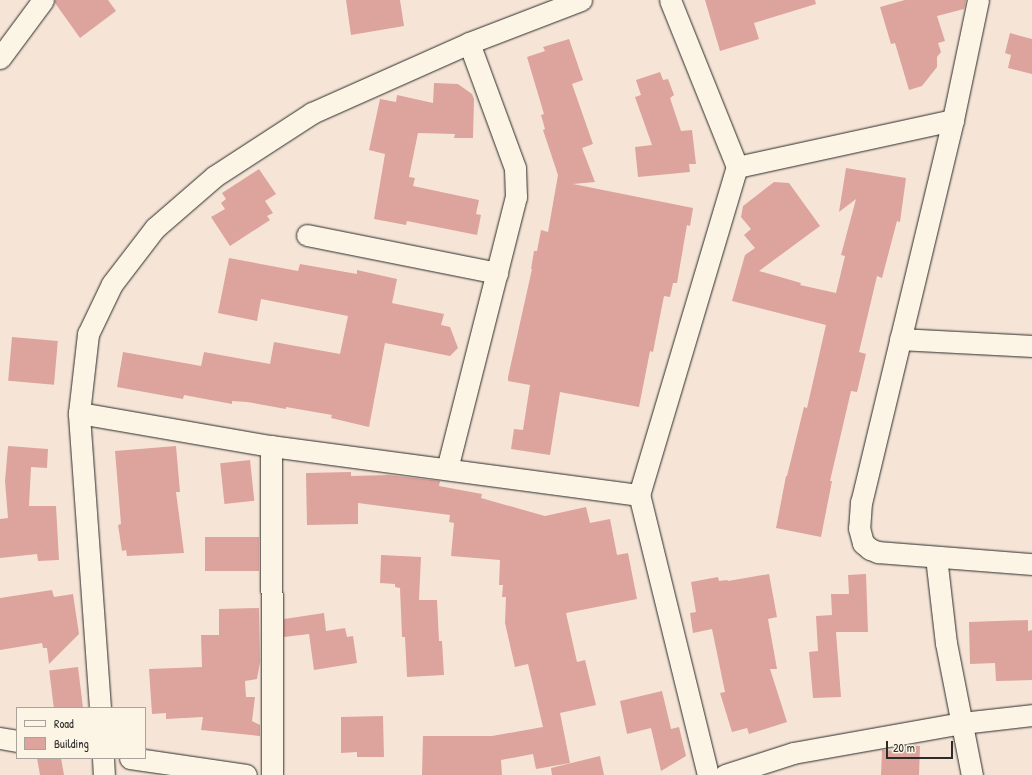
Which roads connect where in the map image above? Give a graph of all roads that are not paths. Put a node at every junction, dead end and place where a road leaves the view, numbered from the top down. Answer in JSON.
{"nodes":[{"id":1,"x":42,"y":0,"type":"edge"},
{"id":2,"x":581,"y":0,"type":"edge"},
{"id":3,"x":670,"y":0,"type":"edge"},
{"id":4,"x":978,"y":0,"type":"edge"},
{"id":5,"x":469,"y":43,"type":"junction"},
{"id":6,"x":0,"y":58,"type":"edge"},
{"id":7,"x":954,"y":120,"type":"junction"},
{"id":8,"x":737,"y":167,"type":"junction"},
{"id":9,"x":307,"y":235,"type":"dead end"},
{"id":10,"x":497,"y":273,"type":"junction"},
{"id":11,"x":900,"y":339,"type":"junction"},
{"id":12,"x":1032,"y":346,"type":"edge"},
{"id":13,"x":79,"y":413,"type":"junction"},
{"id":14,"x":271,"y":446,"type":"junction"},
{"id":15,"x":447,"y":469,"type":"junction"},
{"id":16,"x":639,"y":495,"type":"junction"},
{"id":17,"x":936,"y":557,"type":"junction"},
{"id":18,"x":1032,"y":564,"type":"edge"},
{"id":19,"x":100,"y":707,"type":"edge"},
{"id":20,"x":1032,"y":715,"type":"edge"},
{"id":21,"x":962,"y":724,"type":"junction"},
{"id":22,"x":0,"y":738,"type":"edge"},
{"id":23,"x":16,"y":740,"type":"edge"},
{"id":24,"x":103,"y":759,"type":"edge"},
{"id":25,"x":137,"y":759,"type":"edge"},
{"id":26,"x":104,"y":775,"type":"edge"},
{"id":27,"x":246,"y":775,"type":"edge"},
{"id":28,"x":272,"y":775,"type":"edge"},
{"id":29,"x":708,"y":775,"type":"edge"},
{"id":30,"x":725,"y":775,"type":"edge"},
{"id":31,"x":972,"y":775,"type":"edge"}],
"edges":[{"from":1,"to":6,"type":"street"},
{"from":2,"to":5,"type":"street"},
{"from":3,"to":8,"type":"street"},
{"from":4,"to":7,"type":"street"},
{"from":5,"to":10,"type":"street"},
{"from":5,"to":13,"type":"street"},
{"from":7,"to":8,"type":"street"},
{"from":7,"to":11,"type":"street"},
{"from":8,"to":16,"type":"street"},
{"from":9,"to":10,"type":"street"},
{"from":10,"to":15,"type":"street"},
{"from":11,"to":12,"type":"street"},
{"from":11,"to":17,"type":"street"},
{"from":13,"to":14,"type":"street"},
{"from":13,"to":19,"type":"street"},
{"from":14,"to":15,"type":"street"},
{"from":14,"to":28,"type":"street"},
{"from":15,"to":16,"type":"street"},
{"from":16,"to":29,"type":"street"},
{"from":17,"to":18,"type":"street"},
{"from":17,"to":21,"type":"street"},
{"from":20,"to":21,"type":"street"},
{"from":21,"to":30,"type":"street"},
{"from":21,"to":31,"type":"street"},
{"from":22,"to":23,"type":"street"},
{"from":24,"to":26,"type":"street"},
{"from":25,"to":27,"type":"street"}]}
